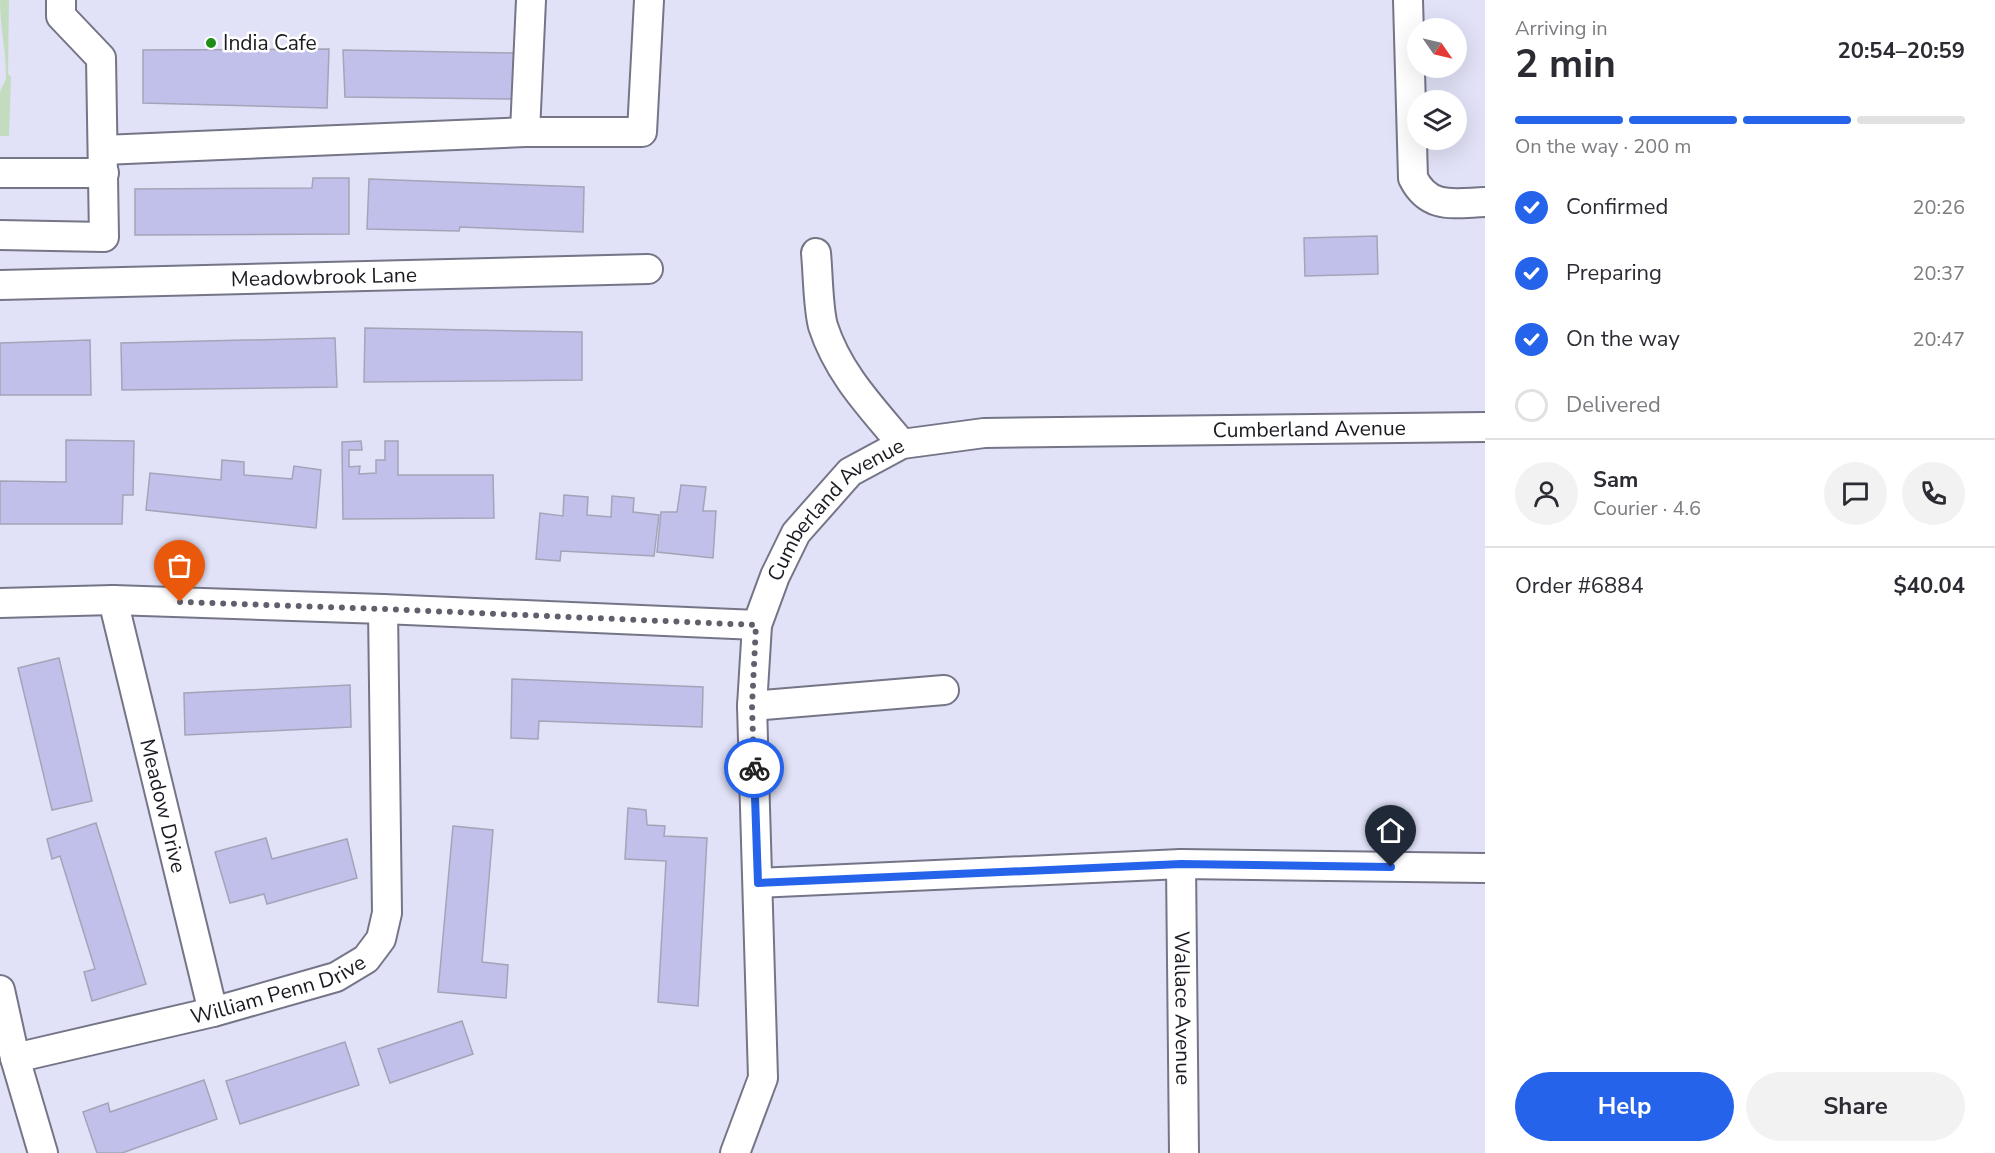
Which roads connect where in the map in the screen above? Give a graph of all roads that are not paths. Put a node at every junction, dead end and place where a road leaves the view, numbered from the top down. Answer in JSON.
{"nodes":[{"id":1,"x":61,"y":0,"type":"edge"},
{"id":2,"x":531,"y":0,"type":"edge"},
{"id":3,"x":638,"y":0,"type":"edge"},
{"id":4,"x":650,"y":0,"type":"edge"},
{"id":5,"x":1408,"y":0,"type":"edge"},
{"id":6,"x":525,"y":132,"type":"junction"},
{"id":7,"x":630,"y":132,"type":"junction"},
{"id":8,"x":103,"y":162,"type":"junction"},
{"id":9,"x":0,"y":173,"type":"edge"},
{"id":10,"x":1485,"y":202,"type":"edge"},
{"id":11,"x":0,"y":235,"type":"edge"},
{"id":12,"x":816,"y":253,"type":"dead end"},
{"id":13,"x":648,"y":269,"type":"dead end"},
{"id":14,"x":0,"y":285,"type":"edge"},
{"id":15,"x":1485,"y":427,"type":"edge"},
{"id":16,"x":902,"y":444,"type":"junction"},
{"id":17,"x":113,"y":600,"type":"junction"},
{"id":18,"x":0,"y":603,"type":"edge"},
{"id":19,"x":383,"y":609,"type":"junction"},
{"id":20,"x":756,"y":625,"type":"junction"},
{"id":21,"x":944,"y":690,"type":"dead end"},
{"id":22,"x":752,"y":706,"type":"junction"},
{"id":23,"x":1181,"y":864,"type":"junction"},
{"id":24,"x":1485,"y":868,"type":"edge"},
{"id":25,"x":758,"y":883,"type":"junction"},
{"id":26,"x":0,"y":990,"type":"edge"},
{"id":27,"x":213,"y":1012,"type":"junction"},
{"id":28,"x":15,"y":1058,"type":"junction"},
{"id":29,"x":43,"y":1153,"type":"edge"},
{"id":30,"x":735,"y":1153,"type":"edge"},
{"id":31,"x":1184,"y":1153,"type":"edge"}],
"edges":[{"from":1,"to":8,"type":"street"},
{"from":2,"to":6,"type":"street"},
{"from":3,"to":7,"type":"street"},
{"from":4,"to":7,"type":"street"},
{"from":5,"to":10,"type":"street"},
{"from":6,"to":7,"type":"street"},
{"from":6,"to":8,"type":"street"},
{"from":8,"to":9,"type":"street"},
{"from":8,"to":11,"type":"street"},
{"from":12,"to":16,"type":"street"},
{"from":13,"to":14,"type":"street","name":"Meadowbrook Lane"},
{"from":15,"to":16,"type":"street","name":"Cumberland Avenue"},
{"from":16,"to":20,"type":"street","name":"Cumberland Avenue"},
{"from":17,"to":18,"type":"street"},
{"from":17,"to":19,"type":"street"},
{"from":17,"to":27,"type":"street","name":"Meadow Drive"},
{"from":19,"to":20,"type":"street"},
{"from":19,"to":27,"type":"street","name":"William Penn Drive"},
{"from":20,"to":22,"type":"street","name":"Cumberland Avenue"},
{"from":21,"to":22,"type":"street"},
{"from":22,"to":25,"type":"street","name":"Cumberland Avenue"},
{"from":23,"to":24,"type":"street"},
{"from":23,"to":25,"type":"street"},
{"from":23,"to":31,"type":"street","name":"Wallace Avenue"},
{"from":25,"to":30,"type":"street","name":"Cumberland Avenue"},
{"from":26,"to":28,"type":"street"},
{"from":27,"to":28,"type":"street","name":"William Penn Drive"},
{"from":28,"to":29,"type":"street"}]}
